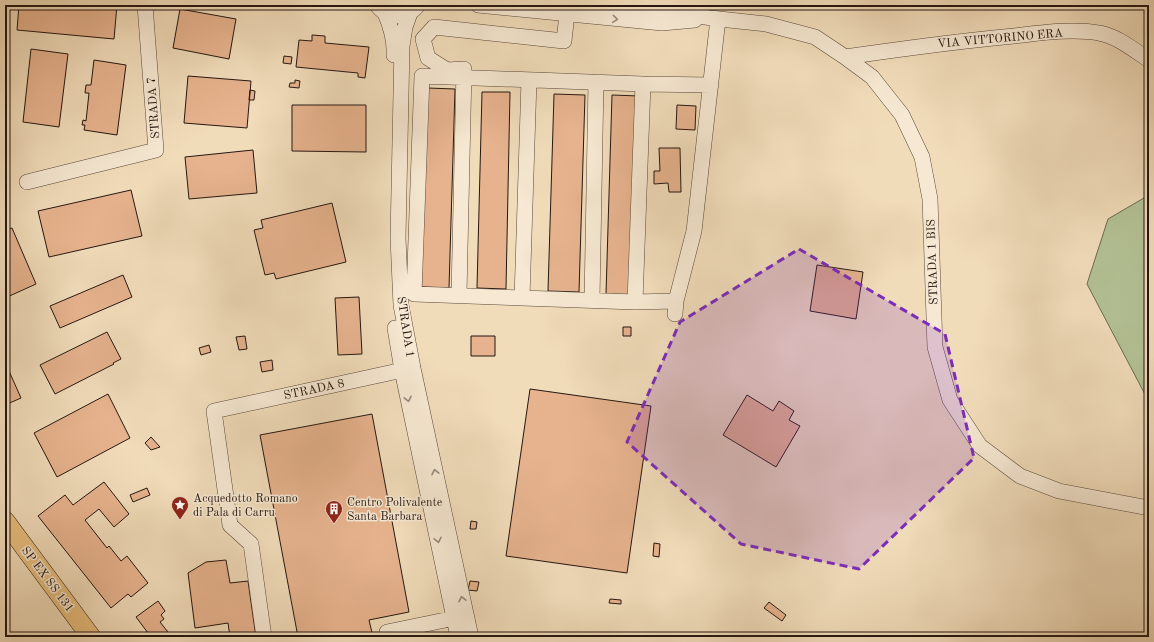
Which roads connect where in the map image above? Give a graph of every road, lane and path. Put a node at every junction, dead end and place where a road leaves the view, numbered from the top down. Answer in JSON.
{"nodes":[{"id":1,"x":146,"y":5,"type":"edge"},
{"id":2,"x":478,"y":5,"type":"edge"},
{"id":3,"x":611,"y":5,"type":"edge"},
{"id":4,"x":379,"y":8,"type":"edge"},
{"id":5,"x":417,"y":8,"type":"edge"},
{"id":6,"x":568,"y":10,"type":"edge"},
{"id":7,"x":713,"y":14,"type":"edge"},
{"id":8,"x":845,"y":57,"type":"junction"},
{"id":9,"x":1149,"y":60,"type":"edge"},
{"id":10,"x":464,"y":78,"type":"junction"},
{"id":11,"x":529,"y":80,"type":"junction"},
{"id":12,"x":596,"y":82,"type":"junction"},
{"id":13,"x":643,"y":84,"type":"junction"},
{"id":14,"x":711,"y":85,"type":"junction"},
{"id":15,"x":27,"y":182,"type":"dead end"},
{"id":16,"x":459,"y":296,"type":"junction"},
{"id":17,"x":522,"y":298,"type":"junction"},
{"id":18,"x":592,"y":300,"type":"junction"},
{"id":19,"x":635,"y":302,"type":"junction"},
{"id":20,"x":407,"y":369,"type":"junction"},
{"id":21,"x":1149,"y":508,"type":"edge"},
{"id":22,"x":5,"y":521,"type":"edge"},
{"id":23,"x":5,"y":538,"type":"edge"},
{"id":24,"x":455,"y":618,"type":"junction"},
{"id":25,"x":387,"y":632,"type":"dead end"},
{"id":26,"x":75,"y":637,"type":"edge"},
{"id":27,"x":91,"y":637,"type":"edge"},
{"id":28,"x":264,"y":637,"type":"edge"},
{"id":29,"x":458,"y":637,"type":"edge"},
{"id":30,"x":471,"y":637,"type":"edge"}],
"edges":[{"from":1,"to":15,"type":"street","name":"STRADA 7"},
{"from":2,"to":6,"type":"street","name":"STRADA 1 BIS"},
{"from":3,"to":7,"type":"street","name":"STRADA 1 BIS"},
{"from":4,"to":5,"type":"street"},
{"from":4,"to":20,"type":"street","name":"STRADA 1"},
{"from":5,"to":20,"type":"street","name":"STRADA 1"},
{"from":6,"to":7,"type":"street","name":"STRADA 1 BIS","one_way":true},
{"from":6,"to":10,"type":"street"},
{"from":7,"to":8,"type":"street","name":"STRADA 1 BIS"},
{"from":7,"to":14,"type":"street"},
{"from":8,"to":9,"type":"street","name":"VIA VITTORINO ERA"},
{"from":8,"to":21,"type":"street","name":"STRADA 1 BIS"},
{"from":10,"to":11,"type":"street"},
{"from":10,"to":16,"type":"street"},
{"from":10,"to":16,"type":"street"},
{"from":11,"to":12,"type":"street"},
{"from":11,"to":17,"type":"street"},
{"from":12,"to":13,"type":"street"},
{"from":12,"to":18,"type":"street"},
{"from":13,"to":14,"type":"street"},
{"from":13,"to":19,"type":"street"},
{"from":14,"to":19,"type":"street"},
{"from":16,"to":17,"type":"street"},
{"from":17,"to":18,"type":"street"},
{"from":18,"to":19,"type":"street"},
{"from":20,"to":24,"type":"street","name":"STRADA 1","one_way":true},
{"from":20,"to":28,"type":"street","name":"STRADA 8"},
{"from":30,"to":20,"type":"street","name":"STRADA 1","one_way":true},
{"from":22,"to":27,"type":"main road","name":"SP EX SS 131"},
{"from":23,"to":26,"type":"main road","name":"SP EX SS 131"},
{"from":24,"to":25,"type":"street"},
{"from":24,"to":29,"type":"street","name":"STRADA 1"}]}
